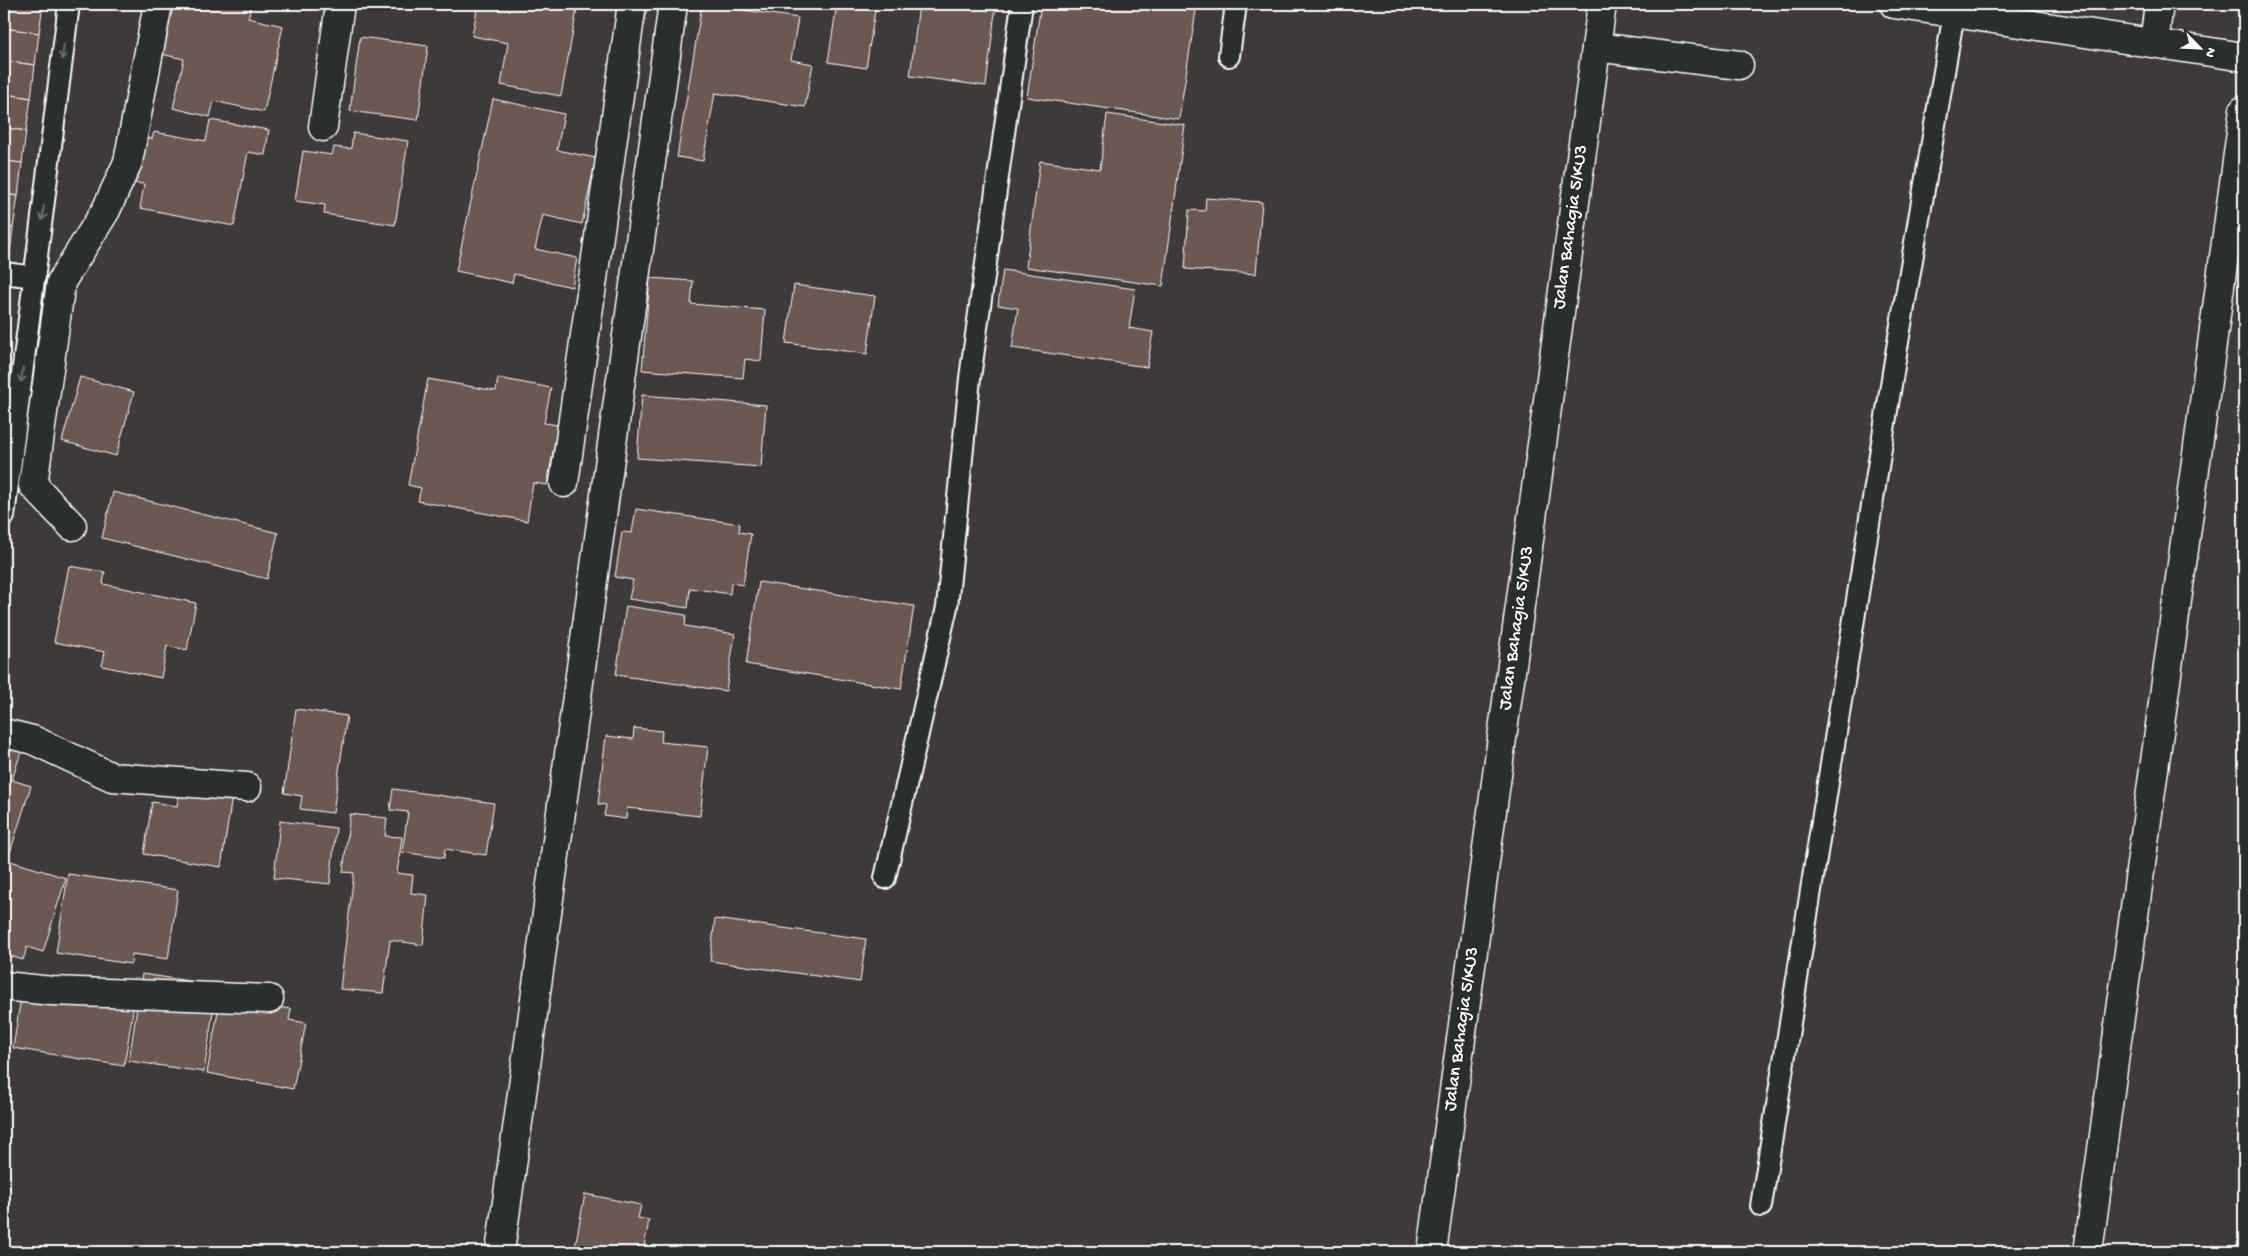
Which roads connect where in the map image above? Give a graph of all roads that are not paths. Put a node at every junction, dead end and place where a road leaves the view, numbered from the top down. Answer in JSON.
{"nodes":[{"id":1,"x":70,"y":4,"type":"edge"},
{"id":2,"x":158,"y":4,"type":"edge"},
{"id":3,"x":340,"y":4,"type":"edge"},
{"id":4,"x":632,"y":4,"type":"edge"},
{"id":5,"x":673,"y":4,"type":"edge"},
{"id":6,"x":1022,"y":4,"type":"edge"},
{"id":7,"x":1236,"y":4,"type":"edge"},
{"id":8,"x":1602,"y":4,"type":"edge"},
{"id":9,"x":1894,"y":4,"type":"edge"},
{"id":10,"x":2159,"y":4,"type":"edge"},
{"id":11,"x":1983,"y":11,"type":"edge"},
{"id":12,"x":1954,"y":13,"type":"junction"},
{"id":13,"x":2154,"y":43,"type":"junction"},
{"id":14,"x":1596,"y":47,"type":"junction"},
{"id":15,"x":1229,"y":56,"type":"dead end"},
{"id":16,"x":2244,"y":57,"type":"edge"},
{"id":17,"x":1739,"y":65,"type":"dead end"},
{"id":18,"x":2244,"y":110,"type":"edge"},
{"id":19,"x":322,"y":127,"type":"dead end"},
{"id":20,"x":4,"y":274,"type":"edge"},
{"id":21,"x":35,"y":277,"type":"junction"},
{"id":22,"x":564,"y":483,"type":"dead end"},
{"id":23,"x":4,"y":516,"type":"edge"},
{"id":24,"x":72,"y":526,"type":"dead end"},
{"id":25,"x":4,"y":733,"type":"edge"},
{"id":26,"x":247,"y":787,"type":"dead end"},
{"id":27,"x":885,"y":878,"type":"dead end"},
{"id":28,"x":4,"y":986,"type":"edge"},
{"id":29,"x":269,"y":999,"type":"dead end"},
{"id":30,"x":1761,"y":1206,"type":"dead end"},
{"id":31,"x":500,"y":1252,"type":"edge"},
{"id":32,"x":1432,"y":1252,"type":"edge"},
{"id":33,"x":2088,"y":1252,"type":"edge"}],
"edges":[{"from":1,"to":21,"type":"lane","one_way":true},
{"from":2,"to":24,"type":"street"},
{"from":3,"to":19,"type":"street"},
{"from":4,"to":22,"type":"street"},
{"from":5,"to":31,"type":"street"},
{"from":6,"to":27,"type":"lane"},
{"from":7,"to":15,"type":"lane"},
{"from":8,"to":14,"type":"street","name":"Jalan Bahagia 5/KU3"},
{"from":9,"to":12,"type":"street"},
{"from":10,"to":13,"type":"street"},
{"from":11,"to":12,"type":"street"},
{"from":11,"to":13,"type":"street"},
{"from":12,"to":30,"type":"lane"},
{"from":13,"to":16,"type":"street"},
{"from":14,"to":17,"type":"street"},
{"from":14,"to":32,"type":"street","name":"Jalan Bahagia 5/KU3"},
{"from":18,"to":33,"type":"street"},
{"from":20,"to":21,"type":"lane"},
{"from":21,"to":23,"type":"lane","one_way":true},
{"from":25,"to":26,"type":"street"},
{"from":28,"to":29,"type":"street"}]}
